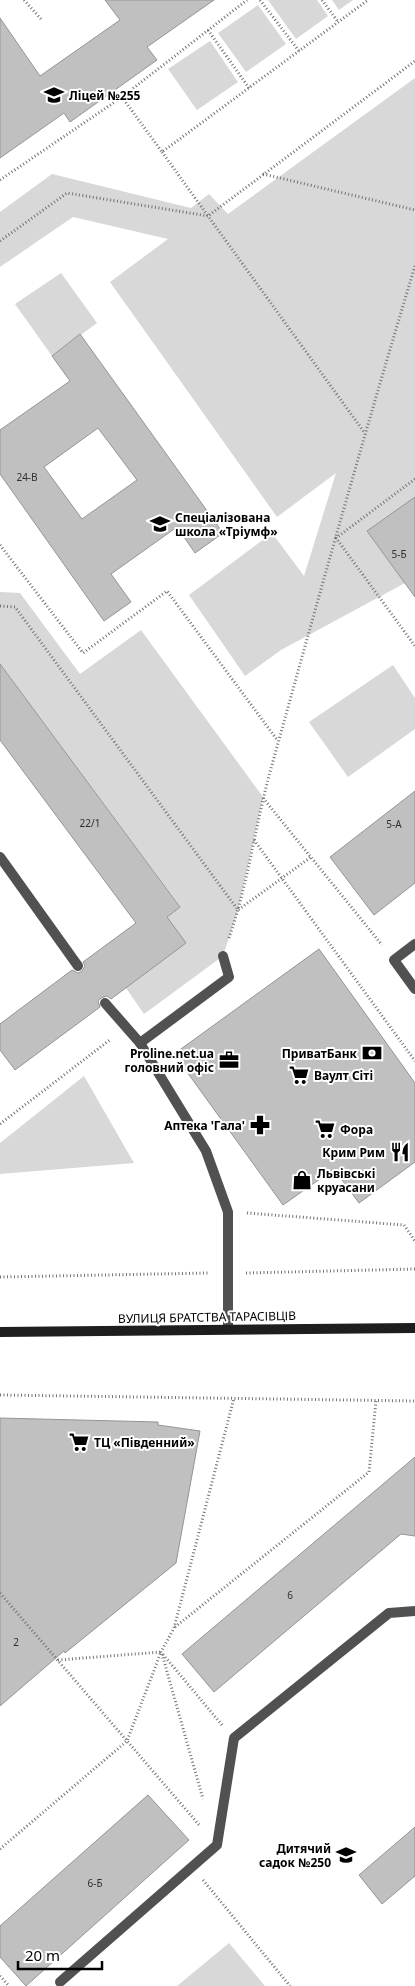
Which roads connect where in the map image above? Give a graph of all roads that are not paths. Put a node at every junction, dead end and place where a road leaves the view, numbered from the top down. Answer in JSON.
{"nodes":[{"id":1,"x":0,"y":857,"type":"edge"},
{"id":2,"x":415,"y":944,"type":"edge"},
{"id":3,"x":222,"y":956,"type":"road end"},
{"id":4,"x":78,"y":966,"type":"dead end"},
{"id":5,"x":415,"y":989,"type":"edge"},
{"id":6,"x":106,"y":1003,"type":"dead end"},
{"id":7,"x":140,"y":1043,"type":"junction"},
{"id":8,"x":228,"y":1328,"type":"junction"},
{"id":9,"x":415,"y":1328,"type":"edge"},
{"id":10,"x":0,"y":1332,"type":"edge"},
{"id":11,"x":415,"y":1611,"type":"edge"},
{"id":12,"x":60,"y":1982,"type":"dead end"}],
"edges":[{"from":1,"to":4,"type":"lane"},
{"from":2,"to":5,"type":"lane"},
{"from":3,"to":7,"type":"lane"},
{"from":6,"to":7,"type":"lane"},
{"from":7,"to":8,"type":"lane"},
{"from":8,"to":9,"type":"street","name":"ВУЛИЦЯ БРАТСТВА ТАРАСІВЦІВ"},
{"from":8,"to":10,"type":"street","name":"ВУЛИЦЯ БРАТСТВА ТАРАСІВЦІВ"},
{"from":11,"to":12,"type":"lane"}]}
